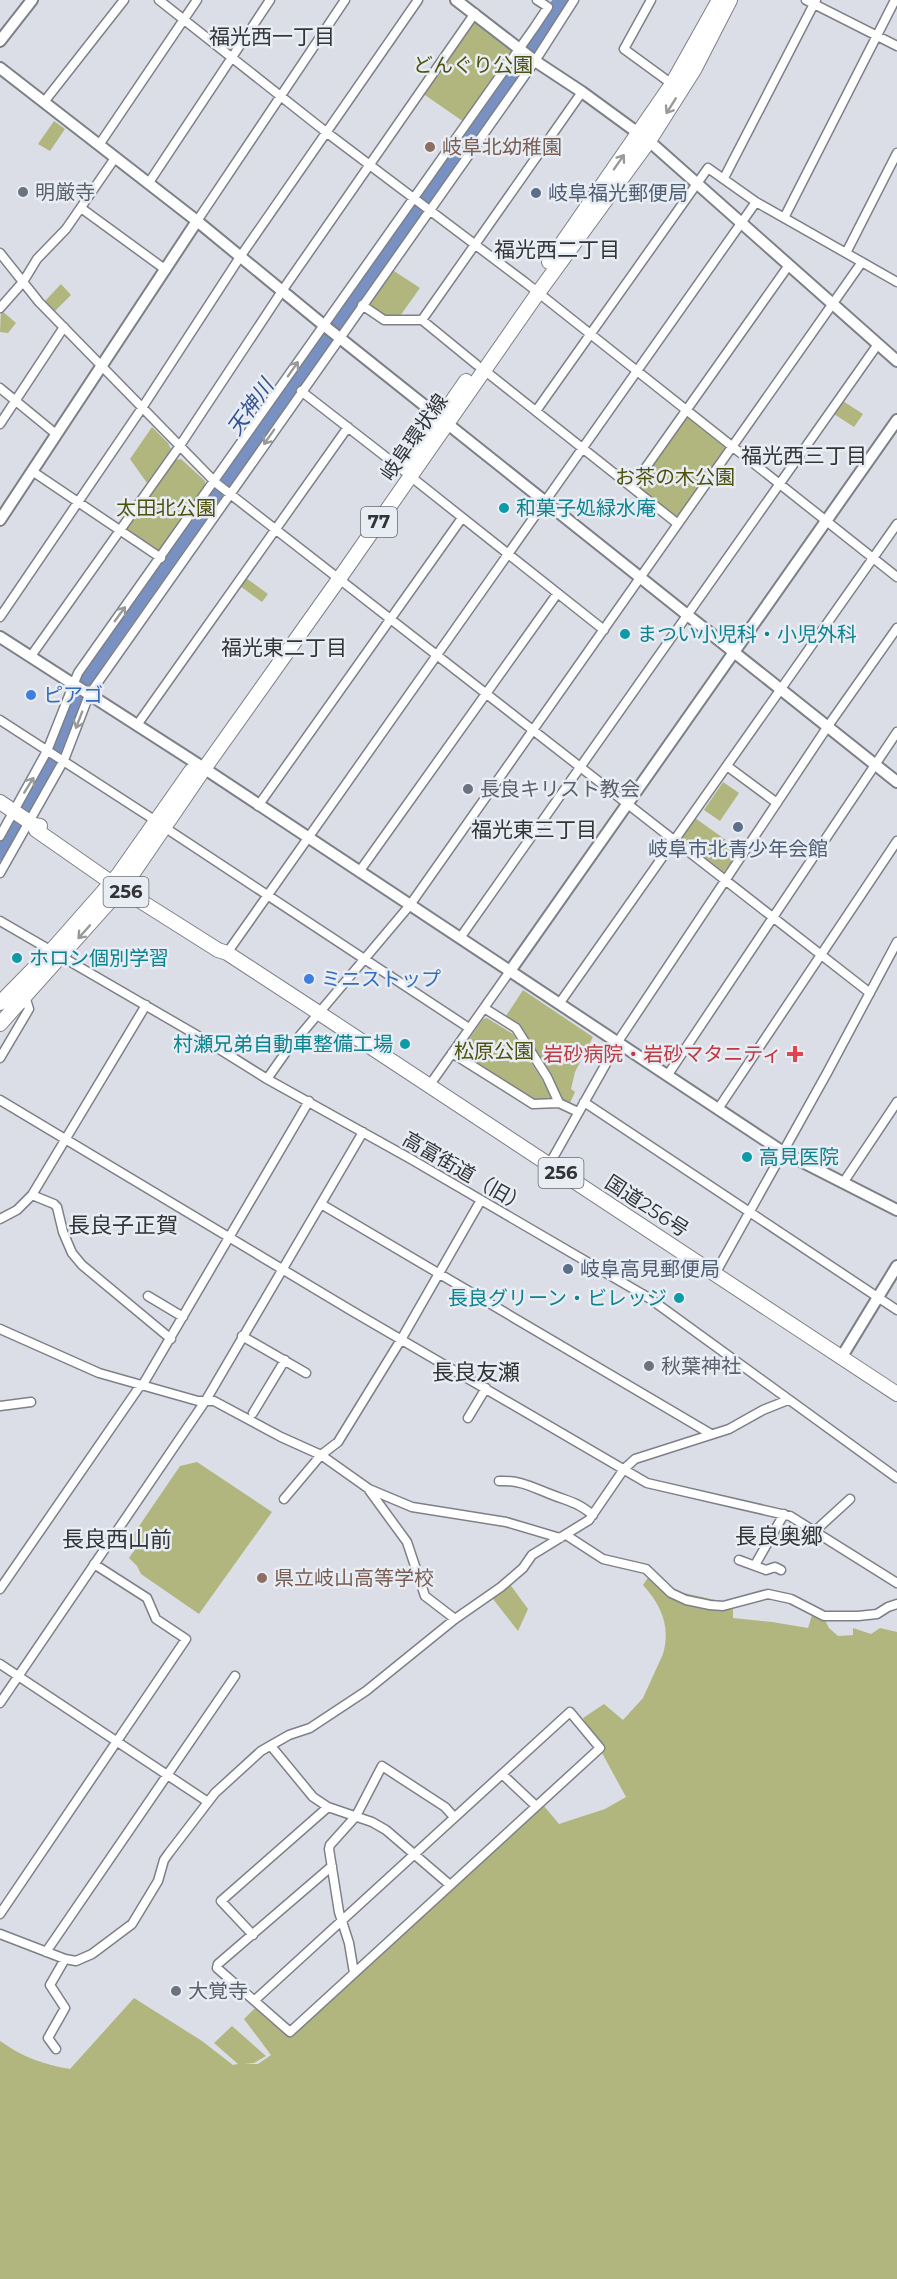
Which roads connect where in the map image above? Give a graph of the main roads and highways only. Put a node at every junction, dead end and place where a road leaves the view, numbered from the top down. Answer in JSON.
{"nodes":[{"id":1,"x":719,"y":0,"type":"edge"},
{"id":2,"x":730,"y":0,"type":"edge"},
{"id":3,"x":644,"y":137,"type":"junction"},
{"id":4,"x":0,"y":802,"type":"edge"},
{"id":5,"x":120,"y":882,"type":"junction"},
{"id":6,"x":56,"y":954,"type":"junction"},
{"id":7,"x":0,"y":1003,"type":"edge"},
{"id":8,"x":0,"y":1024,"type":"edge"},
{"id":9,"x":897,"y":1394,"type":"edge"}],
"edges":[{"from":1,"to":3,"type":"main road","name":"岐阜環状線","number":"77"},
{"from":2,"to":3,"type":"main road","name":"岐阜環状線","number":"77","one_way":true},
{"from":3,"to":5,"type":"main road","name":"岐阜環状線","number":"77"},
{"from":4,"to":5,"type":"main road","name":"国道256号","number":"256"},
{"from":5,"to":6,"type":"main road","name":"岐阜環状線","number":"77"},
{"from":5,"to":9,"type":"main road","name":"国道256号","number":"256"},
{"from":6,"to":7,"type":"main road","name":"岐阜環状線","number":"77"},
{"from":6,"to":8,"type":"main road","name":"岐阜環状線","number":"77"}]}
